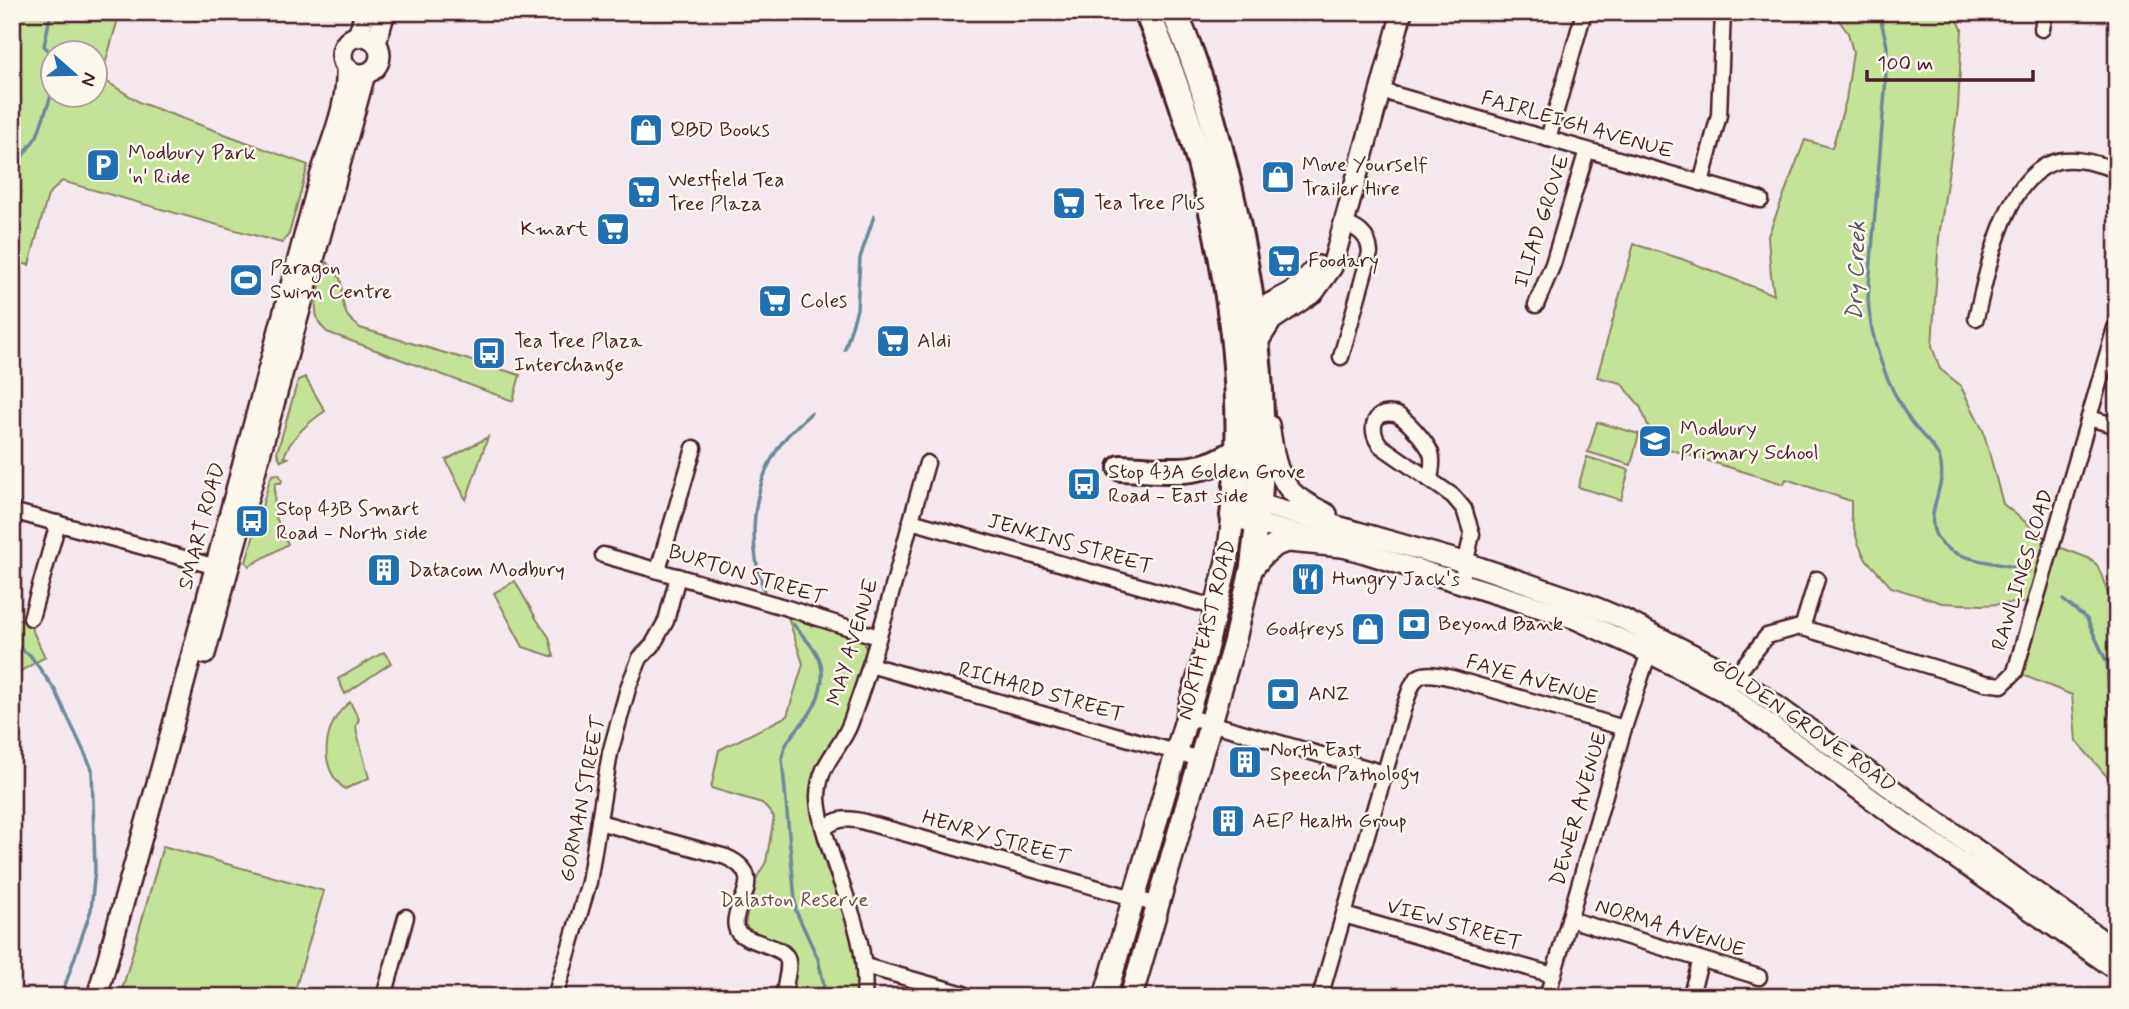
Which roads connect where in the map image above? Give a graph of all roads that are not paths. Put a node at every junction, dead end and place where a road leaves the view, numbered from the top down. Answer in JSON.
{"nodes":[{"id":1,"x":365,"y":12,"type":"edge"},
{"id":2,"x":385,"y":12,"type":"edge"},
{"id":3,"x":1147,"y":12,"type":"edge"},
{"id":4,"x":1174,"y":12,"type":"edge"},
{"id":5,"x":1402,"y":12,"type":"edge"},
{"id":6,"x":1411,"y":12,"type":"edge"},
{"id":7,"x":1584,"y":12,"type":"edge"},
{"id":8,"x":1723,"y":12,"type":"edge"},
{"id":9,"x":2045,"y":12,"type":"edge"},
{"id":10,"x":2042,"y":29,"type":"dead end"},
{"id":11,"x":367,"y":40,"type":"junction"},
{"id":12,"x":355,"y":71,"type":"junction"},
{"id":13,"x":1382,"y":91,"type":"junction"},
{"id":14,"x":1217,"y":135,"type":"junction"},
{"id":15,"x":1548,"y":139,"type":"junction"},
{"id":16,"x":1194,"y":141,"type":"junction"},
{"id":17,"x":1587,"y":150,"type":"junction"},
{"id":18,"x":2117,"y":170,"type":"edge"},
{"id":19,"x":1701,"y":183,"type":"junction"},
{"id":20,"x":1761,"y":200,"type":"dead end"},
{"id":21,"x":1342,"y":223,"type":"junction"},
{"id":22,"x":1536,"y":305,"type":"dead end"},
{"id":23,"x":1254,"y":312,"type":"junction"},
{"id":24,"x":1976,"y":318,"type":"dead end"},
{"id":25,"x":2117,"y":321,"type":"edge"},
{"id":26,"x":1258,"y":342,"type":"junction"},
{"id":27,"x":1341,"y":357,"type":"dead end"},
{"id":28,"x":1261,"y":386,"type":"junction"},
{"id":29,"x":1237,"y":400,"type":"junction"},
{"id":30,"x":2090,"y":418,"type":"junction"},
{"id":31,"x":2117,"y":426,"type":"edge"},
{"id":32,"x":694,"y":448,"type":"dead end"},
{"id":33,"x":1237,"y":451,"type":"junction"},
{"id":34,"x":927,"y":463,"type":"dead end"},
{"id":35,"x":1121,"y":468,"type":"dead end"},
{"id":36,"x":1430,"y":480,"type":"junction"},
{"id":37,"x":1234,"y":507,"type":"junction"},
{"id":38,"x":12,"y":511,"type":"edge"},
{"id":39,"x":1258,"y":513,"type":"junction"},
{"id":40,"x":911,"y":521,"type":"junction"},
{"id":41,"x":58,"y":523,"type":"junction"},
{"id":42,"x":1348,"y":538,"type":"junction"},
{"id":43,"x":603,"y":555,"type":"dead end"},
{"id":44,"x":1467,"y":562,"type":"junction"},
{"id":45,"x":221,"y":568,"type":"junction"},
{"id":46,"x":658,"y":570,"type":"junction"},
{"id":47,"x":1251,"y":570,"type":"junction"},
{"id":48,"x":678,"y":576,"type":"junction"},
{"id":49,"x":1816,"y":579,"type":"dead end"},
{"id":50,"x":1461,"y":583,"type":"junction"},
{"id":51,"x":1217,"y":608,"type":"junction"},
{"id":52,"x":32,"y":618,"type":"dead end"},
{"id":53,"x":1802,"y":628,"type":"junction"},
{"id":54,"x":878,"y":637,"type":"junction"},
{"id":55,"x":1652,"y":644,"type":"junction"},
{"id":56,"x":870,"y":665,"type":"junction"},
{"id":57,"x":1729,"y":684,"type":"junction"},
{"id":58,"x":1186,"y":716,"type":"junction"},
{"id":59,"x":1211,"y":722,"type":"junction"},
{"id":60,"x":1624,"y":728,"type":"junction"},
{"id":61,"x":1176,"y":753,"type":"junction"},
{"id":62,"x":1200,"y":759,"type":"junction"},
{"id":63,"x":1384,"y":773,"type":"junction"},
{"id":64,"x":599,"y":822,"type":"junction"},
{"id":65,"x":824,"y":829,"type":"junction"},
{"id":66,"x":1132,"y":898,"type":"junction"},
{"id":67,"x":1158,"y":905,"type":"junction"},
{"id":68,"x":1344,"y":915,"type":"junction"},
{"id":69,"x":406,"y":917,"type":"dead end"},
{"id":70,"x":1569,"y":919,"type":"junction"},
{"id":71,"x":2117,"y":951,"type":"edge"},
{"id":72,"x":1701,"y":960,"type":"junction"},
{"id":73,"x":865,"y":966,"type":"junction"},
{"id":74,"x":2117,"y":971,"type":"edge"},
{"id":75,"x":1553,"y":975,"type":"junction"},
{"id":76,"x":1759,"y":977,"type":"dead end"},
{"id":77,"x":964,"y":994,"type":"dead end"},
{"id":78,"x":97,"y":997,"type":"edge"},
{"id":79,"x":108,"y":997,"type":"edge"},
{"id":80,"x":384,"y":997,"type":"edge"},
{"id":81,"x":555,"y":997,"type":"edge"},
{"id":82,"x":783,"y":997,"type":"edge"},
{"id":83,"x":864,"y":997,"type":"edge"},
{"id":84,"x":1105,"y":997,"type":"edge"},
{"id":85,"x":1132,"y":997,"type":"edge"},
{"id":86,"x":1320,"y":997,"type":"edge"},
{"id":87,"x":1547,"y":997,"type":"edge"},
{"id":88,"x":1690,"y":997,"type":"edge"}],
"edges":[{"from":1,"to":11,"type":"main road"},
{"from":2,"to":11,"type":"main road"},
{"from":3,"to":16,"type":"highway","name":"NORTH EAST ROAD"},
{"from":4,"to":14,"type":"highway","name":"NORTH EAST ROAD"},
{"from":5,"to":13,"type":"main road"},
{"from":6,"to":13,"type":"main road"},
{"from":7,"to":15,"type":"street"},
{"from":8,"to":19,"type":"street"},
{"from":9,"to":10,"type":"street"},
{"from":11,"to":12,"type":"main road"},
{"from":11,"to":12,"type":"main road"},
{"from":12,"to":45,"type":"main road","name":"SMART ROAD"},
{"from":13,"to":15,"type":"street","name":"FAIRLEIGH AVENUE"},
{"from":13,"to":21,"type":"main road"},
{"from":14,"to":16,"type":"highway"},
{"from":14,"to":23,"type":"highway","name":"NORTH EAST ROAD"},
{"from":15,"to":17,"type":"street","name":"FAIRLEIGH AVENUE"},
{"from":16,"to":29,"type":"highway","name":"NORTH EAST ROAD"},
{"from":17,"to":19,"type":"street","name":"FAIRLEIGH AVENUE"},
{"from":17,"to":22,"type":"street","name":"ILIAD GROVE"},
{"from":18,"to":24,"type":"street"},
{"from":19,"to":20,"type":"street","name":"FAIRLEIGH AVENUE"},
{"from":21,"to":23,"type":"main road"},
{"from":21,"to":26,"type":"main road"},
{"from":21,"to":27,"type":"street"},
{"from":23,"to":26,"type":"highway","name":"NORTH EAST ROAD"},
{"from":23,"to":29,"type":"main road"},
{"from":25,"to":30,"type":"street","name":"RAWLINGS ROAD"},
{"from":26,"to":28,"type":"highway","name":"NORTH EAST ROAD"},
{"from":28,"to":39,"type":"highway","name":"NORTH EAST ROAD"},
{"from":28,"to":42,"type":"main road"},
{"from":29,"to":33,"type":"highway","name":"NORTH EAST ROAD"},
{"from":30,"to":31,"type":"street"},
{"from":30,"to":53,"type":"street","name":"RAWLINGS ROAD"},
{"from":32,"to":46,"type":"street"},
{"from":33,"to":35,"type":"highway"},
{"from":33,"to":37,"type":"highway","name":"NORTH EAST ROAD"},
{"from":34,"to":40,"type":"street","name":"MAY AVENUE"},
{"from":36,"to":36,"type":"street"},
{"from":36,"to":44,"type":"street"},
{"from":37,"to":39,"type":"main road","name":"GOLDEN GROVE ROAD"},
{"from":37,"to":51,"type":"main road","name":"NORTH EAST ROAD"},
{"from":38,"to":41,"type":"street"},
{"from":39,"to":42,"type":"main road","name":"GOLDEN GROVE ROAD"},
{"from":39,"to":47,"type":"main road","name":"NORTH EAST ROAD"},
{"from":40,"to":51,"type":"street","name":"JENKINS STREET"},
{"from":40,"to":54,"type":"street","name":"MAY AVENUE"},
{"from":41,"to":45,"type":"street"},
{"from":41,"to":52,"type":"street"},
{"from":42,"to":44,"type":"main road","name":"GOLDEN GROVE ROAD"},
{"from":42,"to":47,"type":"main road"},
{"from":42,"to":50,"type":"main road","name":"GOLDEN GROVE ROAD"},
{"from":43,"to":46,"type":"street","name":"BURTON STREET"},
{"from":44,"to":50,"type":"street"},
{"from":44,"to":55,"type":"main road","name":"GOLDEN GROVE ROAD"},
{"from":45,"to":78,"type":"main road","name":"SMART ROAD"},
{"from":45,"to":79,"type":"main road","name":"SMART ROAD"},
{"from":46,"to":48,"type":"street","name":"BURTON STREET"},
{"from":47,"to":59,"type":"main road","name":"NORTH EAST ROAD"},
{"from":48,"to":54,"type":"street","name":"BURTON STREET"},
{"from":48,"to":64,"type":"street","name":"GORMAN STREET"},
{"from":49,"to":53,"type":"street"},
{"from":50,"to":55,"type":"main road","name":"GOLDEN GROVE ROAD"},
{"from":51,"to":58,"type":"main road","name":"NORTH EAST ROAD"},
{"from":53,"to":57,"type":"street","name":"RAWLINGS ROAD"},
{"from":54,"to":56,"type":"street","name":"MAY AVENUE"},
{"from":55,"to":57,"type":"main road","name":"GOLDEN GROVE ROAD"},
{"from":55,"to":60,"type":"street","name":"DEWER AVENUE"},
{"from":56,"to":61,"type":"street","name":"RICHARD STREET"},
{"from":56,"to":65,"type":"street","name":"MAY AVENUE"},
{"from":57,"to":71,"type":"main road","name":"GOLDEN GROVE ROAD"},
{"from":57,"to":74,"type":"main road","name":"GOLDEN GROVE ROAD"},
{"from":58,"to":59,"type":"street"},
{"from":58,"to":61,"type":"main road","name":"NORTH EAST ROAD"},
{"from":59,"to":62,"type":"main road","name":"NORTH EAST ROAD"},
{"from":59,"to":63,"type":"street"},
{"from":60,"to":63,"type":"street","name":"FAYE AVENUE"},
{"from":60,"to":70,"type":"street","name":"DEWER AVENUE"},
{"from":61,"to":62,"type":"street","name":"RICHARD STREET"},
{"from":61,"to":66,"type":"main road","name":"NORTH EAST ROAD"},
{"from":62,"to":67,"type":"main road","name":"NORTH EAST ROAD"},
{"from":63,"to":68,"type":"street"},
{"from":64,"to":81,"type":"street","name":"GORMAN STREET"},
{"from":64,"to":82,"type":"street"},
{"from":65,"to":66,"type":"street","name":"HENRY STREET"},
{"from":65,"to":73,"type":"street","name":"MAY AVENUE"},
{"from":66,"to":67,"type":"street","name":"HENRY STREET"},
{"from":66,"to":84,"type":"main road","name":"NORTH EAST ROAD"},
{"from":67,"to":85,"type":"main road","name":"NORTH EAST ROAD"},
{"from":68,"to":75,"type":"street","name":"VIEW STREET"},
{"from":68,"to":86,"type":"street"},
{"from":69,"to":80,"type":"street"},
{"from":70,"to":72,"type":"street","name":"NORMA AVENUE"},
{"from":70,"to":75,"type":"street","name":"DEWER AVENUE"},
{"from":72,"to":76,"type":"street","name":"NORMA AVENUE"},
{"from":72,"to":88,"type":"street"},
{"from":73,"to":77,"type":"street"},
{"from":73,"to":83,"type":"street","name":"MAY AVENUE"},
{"from":75,"to":87,"type":"street","name":"DEWER AVENUE"}]}
